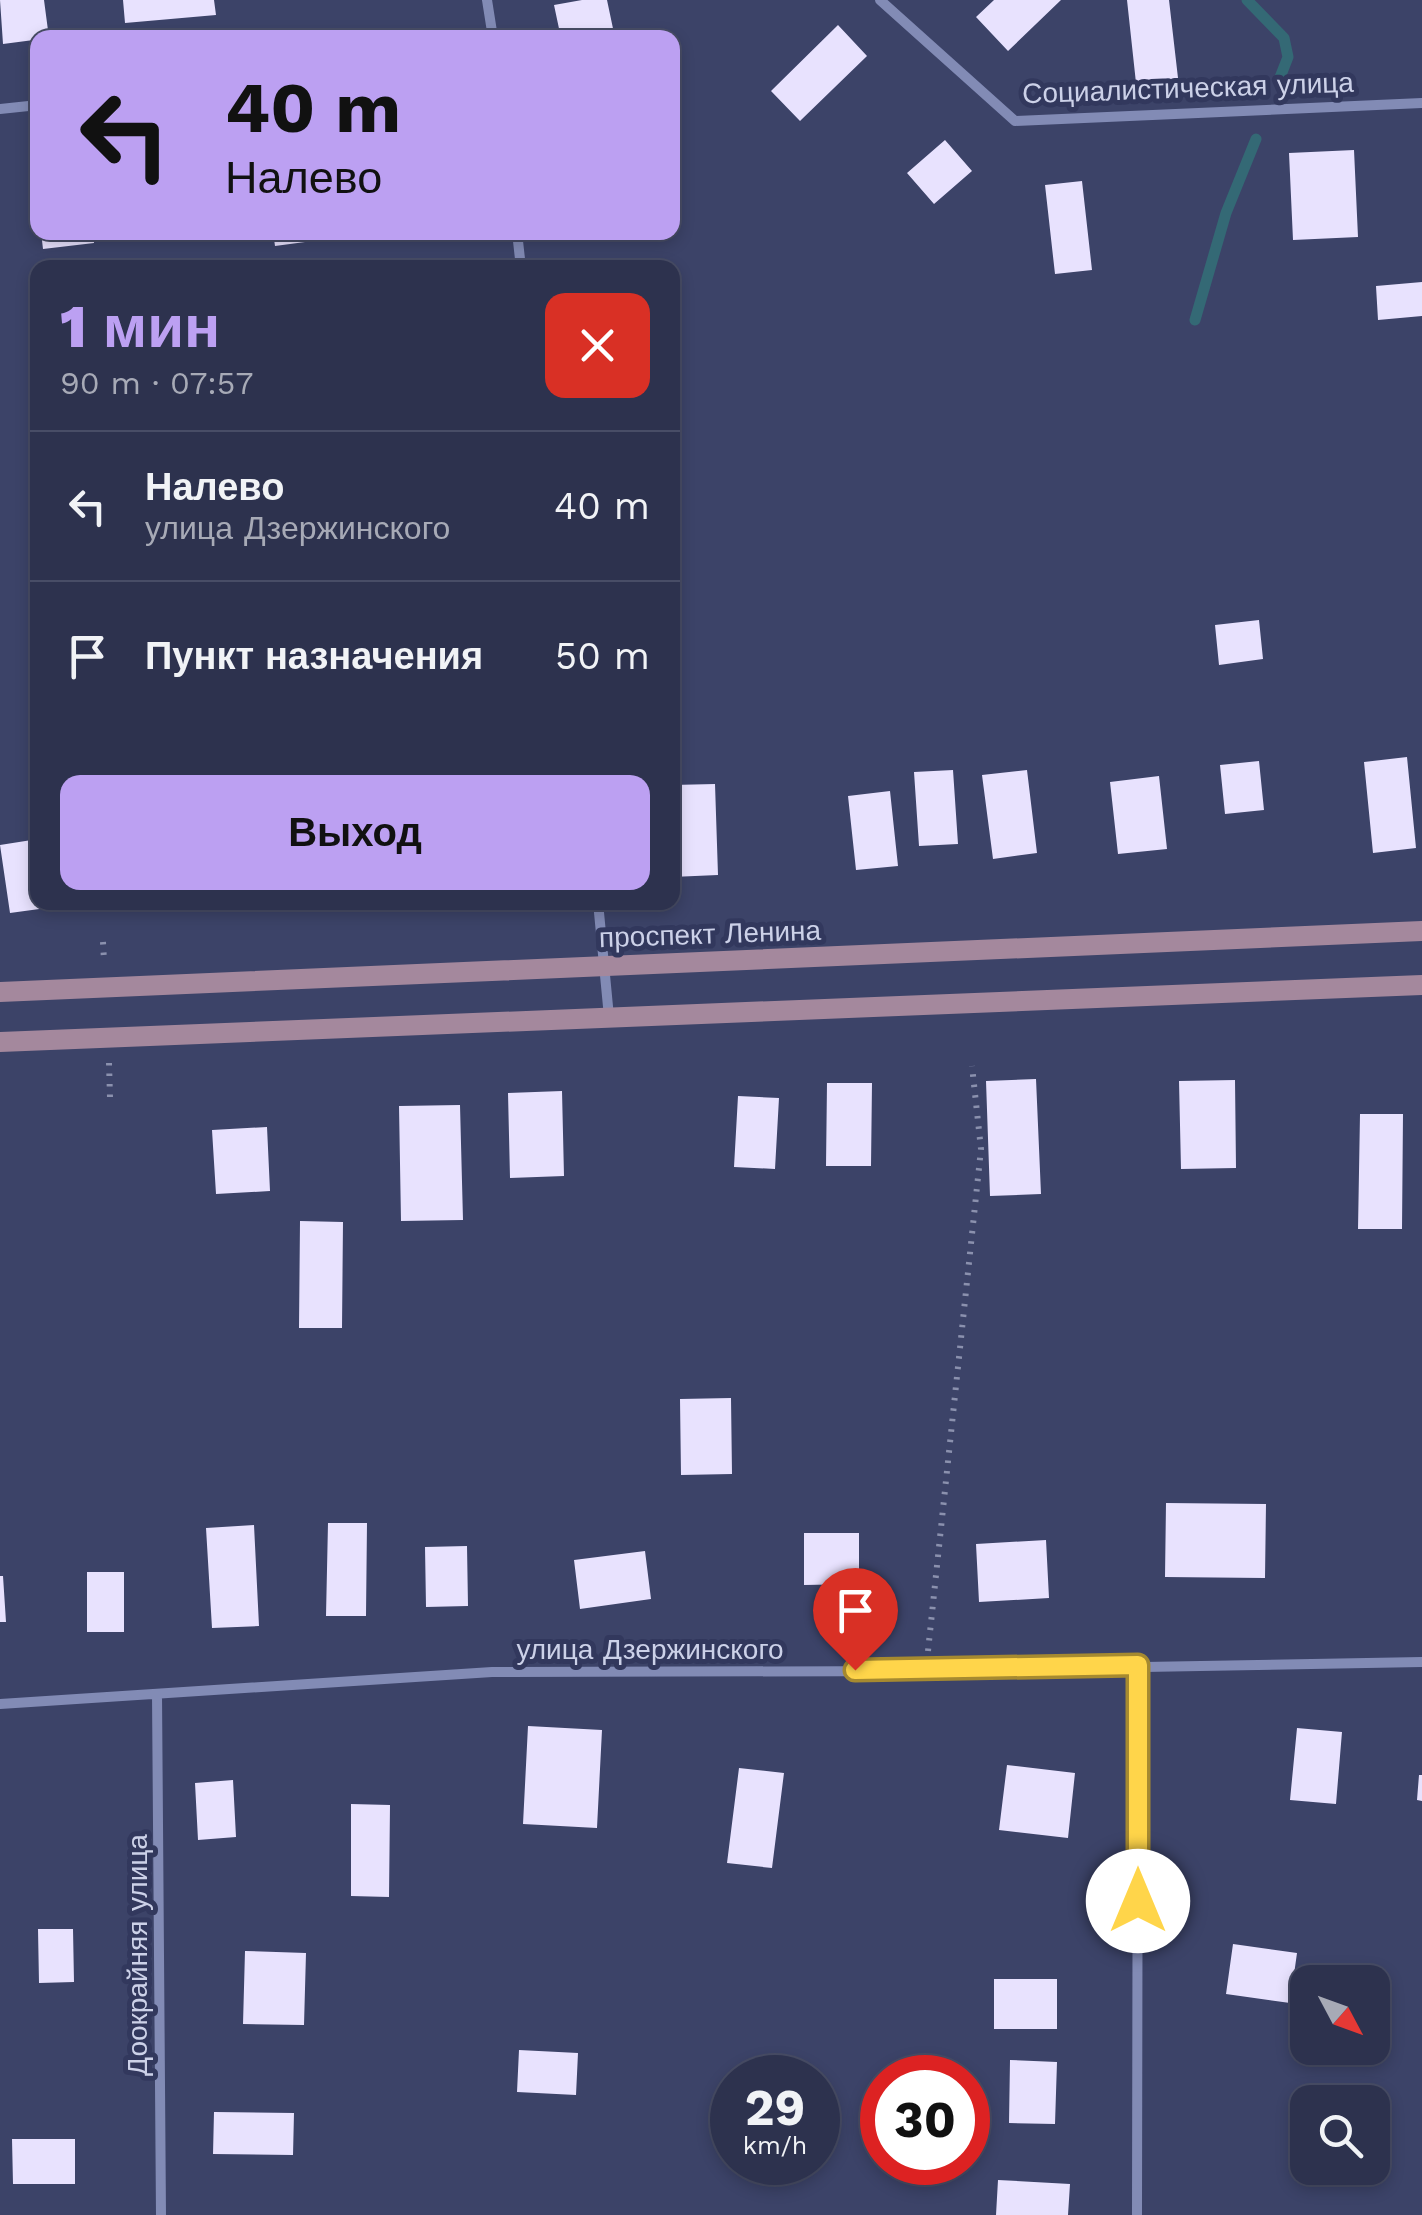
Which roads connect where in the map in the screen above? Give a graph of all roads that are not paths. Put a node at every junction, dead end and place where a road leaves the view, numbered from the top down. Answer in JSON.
{"nodes":[{"id":1,"x":487,"y":0,"type":"edge"},
{"id":2,"x":880,"y":0,"type":"edge"},
{"id":3,"x":492,"y":30,"type":"edge"},
{"id":4,"x":1422,"y":103,"type":"edge"},
{"id":5,"x":30,"y":106,"type":"edge"},
{"id":6,"x":0,"y":109,"type":"edge"},
{"id":7,"x":599,"y":910,"type":"edge"},
{"id":8,"x":1422,"y":931,"type":"edge"},
{"id":9,"x":605,"y":966,"type":"junction"},
{"id":10,"x":1422,"y":985,"type":"edge"},
{"id":11,"x":0,"y":992,"type":"edge"},
{"id":12,"x":609,"y":1018,"type":"junction"},
{"id":13,"x":0,"y":1042,"type":"edge"},
{"id":14,"x":1422,"y":1662,"type":"edge"},
{"id":15,"x":1138,"y":1665,"type":"junction"},
{"id":16,"x":157,"y":1694,"type":"junction"},
{"id":17,"x":0,"y":1704,"type":"edge"},
{"id":18,"x":161,"y":2215,"type":"edge"},
{"id":19,"x":1137,"y":2215,"type":"edge"}],
"edges":[{"from":1,"to":3,"type":"street"},
{"from":2,"to":4,"type":"street","name":"Социалистическая улица"},
{"from":5,"to":6,"type":"street"},
{"from":7,"to":9,"type":"street"},
{"from":8,"to":9,"type":"main road","name":"проспект Ленина"},
{"from":9,"to":11,"type":"main road","name":"проспект Ленина"},
{"from":9,"to":12,"type":"street"},
{"from":10,"to":12,"type":"main road"},
{"from":12,"to":13,"type":"main road"},
{"from":14,"to":15,"type":"street","name":"улица Дзержинского"},
{"from":15,"to":16,"type":"street","name":"улица Дзержинского"},
{"from":15,"to":19,"type":"street"},
{"from":16,"to":17,"type":"street","name":"улица Дзержинского"},
{"from":16,"to":18,"type":"street","name":"Доокрайняя улица"}]}
